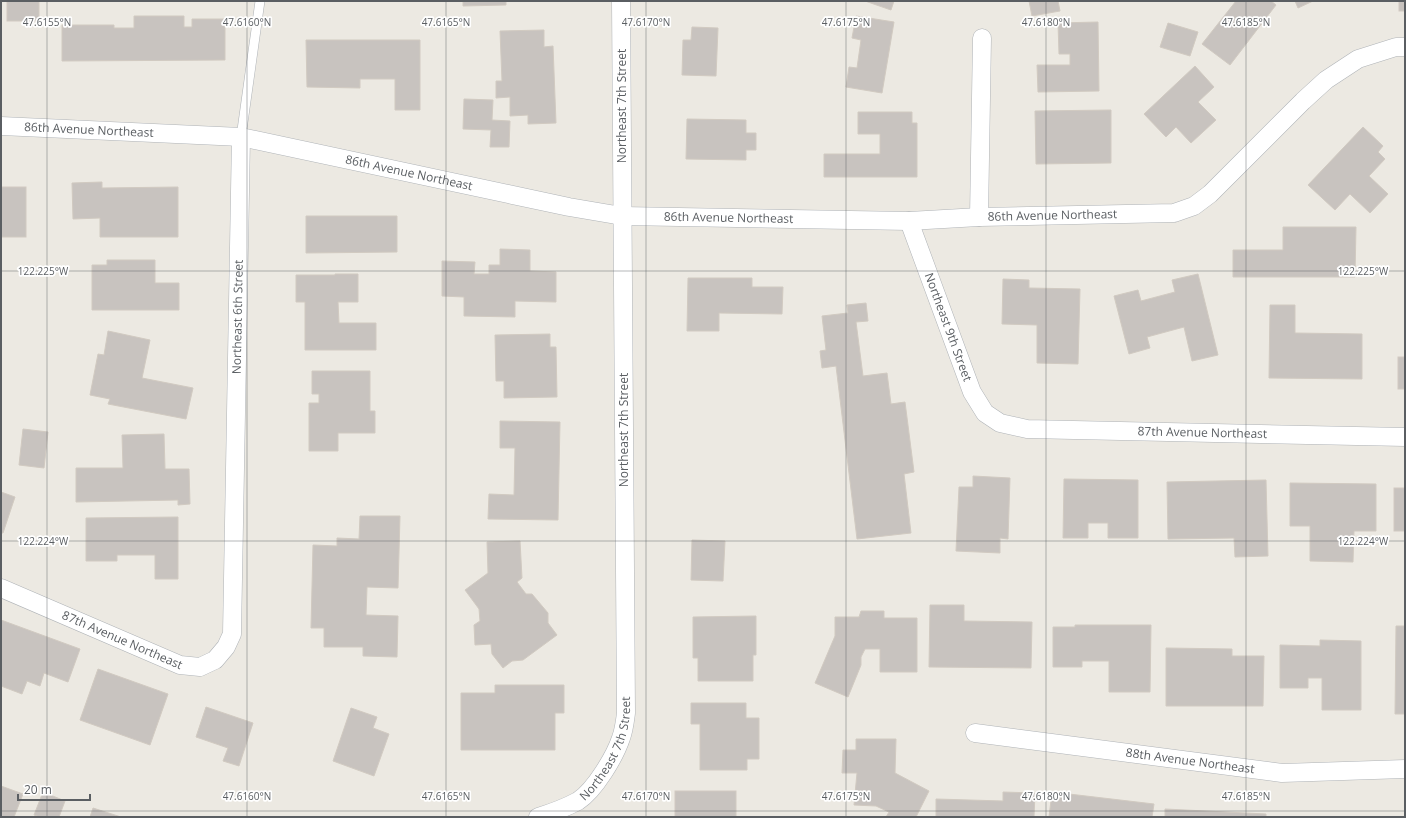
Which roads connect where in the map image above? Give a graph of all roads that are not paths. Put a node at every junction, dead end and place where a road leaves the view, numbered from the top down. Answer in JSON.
{"nodes":[{"id":1,"x":260,"y":1,"type":"edge"},
{"id":2,"x":621,"y":1,"type":"edge"},
{"id":3,"x":982,"y":38,"type":"dead end"},
{"id":4,"x":1405,"y":47,"type":"edge"},
{"id":5,"x":1,"y":126,"type":"edge"},
{"id":6,"x":241,"y":137,"type":"junction"},
{"id":7,"x":622,"y":216,"type":"junction"},
{"id":8,"x":979,"y":217,"type":"junction"},
{"id":9,"x":909,"y":222,"type":"junction"},
{"id":10,"x":1000,"y":423,"type":"joint"},
{"id":11,"x":1405,"y":437,"type":"edge"},
{"id":12,"x":1,"y":588,"type":"edge"},
{"id":13,"x":232,"y":634,"type":"joint"},
{"id":14,"x":975,"y":733,"type":"dead end"},
{"id":15,"x":1405,"y":769,"type":"edge"},
{"id":16,"x":538,"y":817,"type":"edge"}],
"edges":[{"from":1,"to":6,"type":"lane","name":"Northeast 6th Street"},
{"from":2,"to":7,"type":"street","name":"Northeast 7th Street"},
{"from":3,"to":8,"type":"street"},
{"from":4,"to":8,"type":"street","name":"86th Avenue Northeast"},
{"from":5,"to":6,"type":"street","name":"86th Avenue Northeast"},
{"from":6,"to":7,"type":"street","name":"86th Avenue Northeast"},
{"from":6,"to":13,"type":"street","name":"Northeast 6th Street"},
{"from":7,"to":9,"type":"street","name":"86th Avenue Northeast"},
{"from":7,"to":16,"type":"street","name":"Northeast 7th Street"},
{"from":8,"to":9,"type":"street","name":"86th Avenue Northeast"},
{"from":9,"to":10,"type":"street","name":"Northeast 9th Street"},
{"from":10,"to":11,"type":"street","name":"87th Avenue Northeast"},
{"from":12,"to":13,"type":"street","name":"87th Avenue Northeast"},
{"from":14,"to":15,"type":"street","name":"88th Avenue Northeast"}]}
